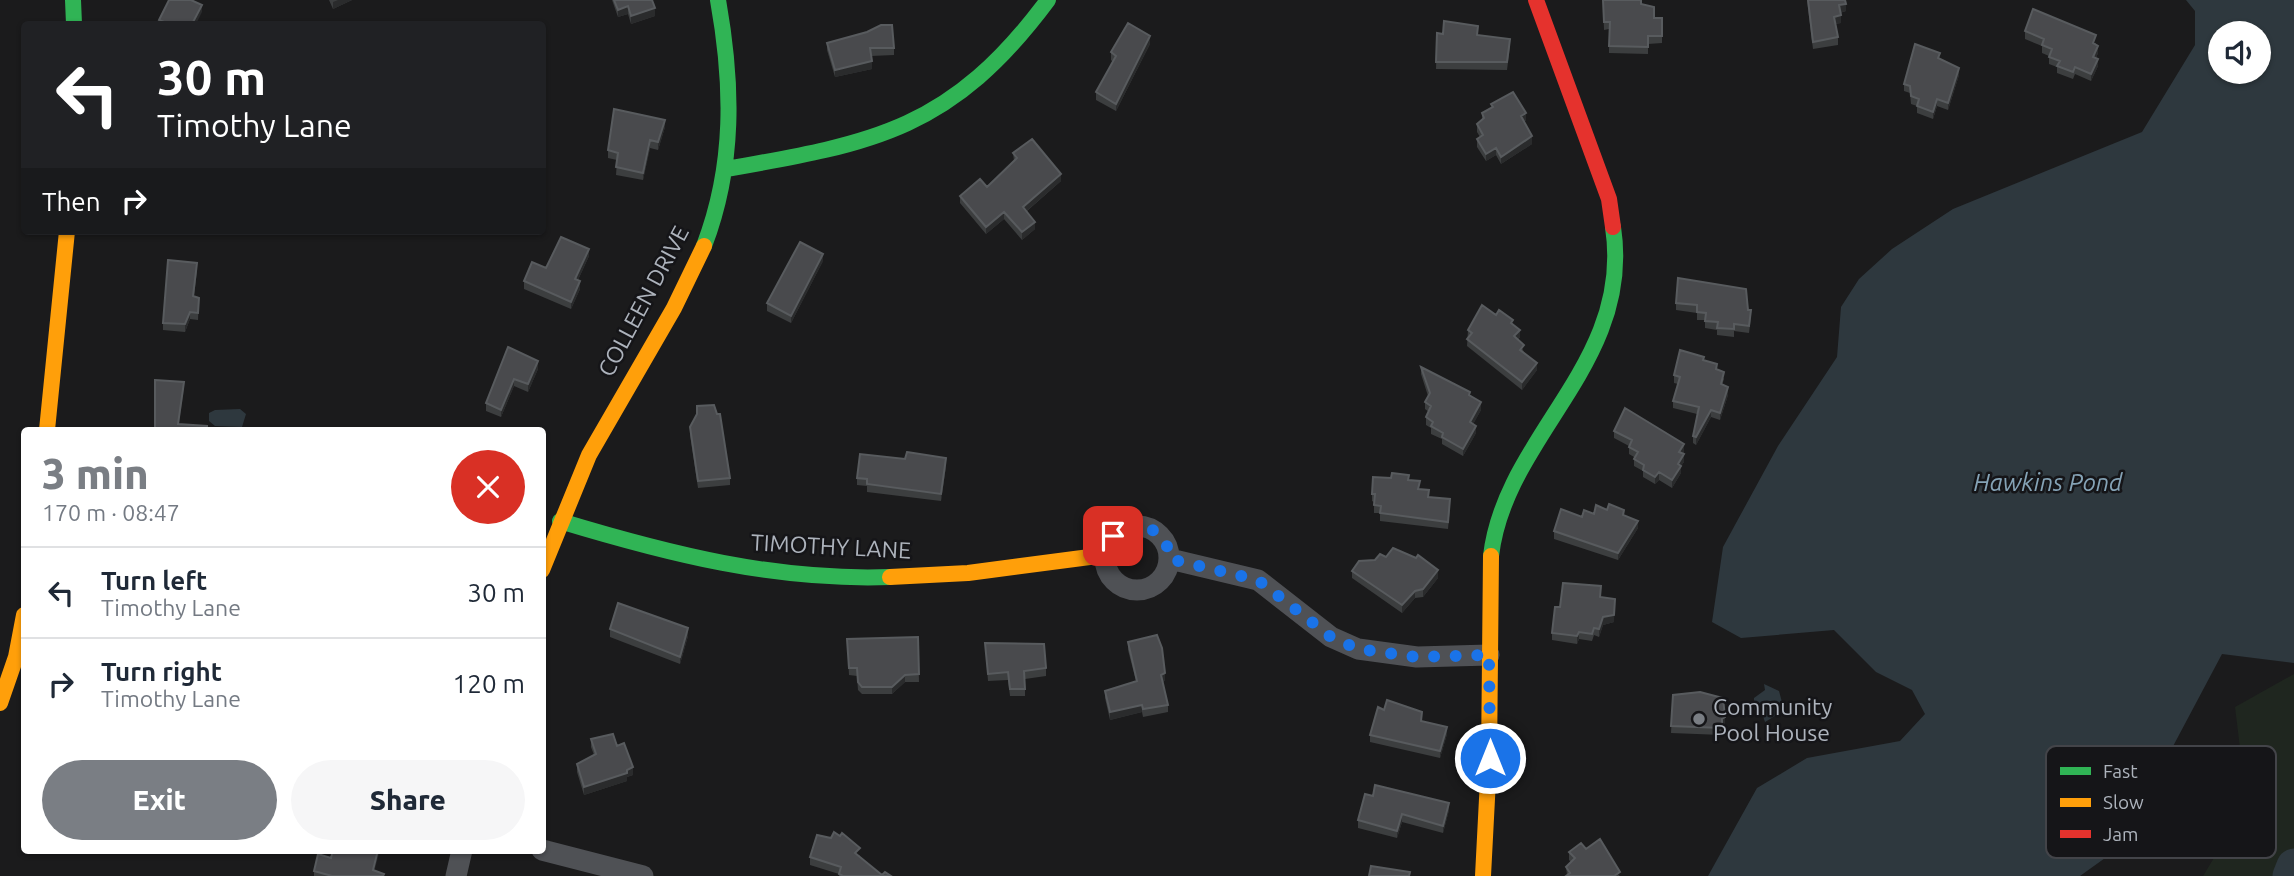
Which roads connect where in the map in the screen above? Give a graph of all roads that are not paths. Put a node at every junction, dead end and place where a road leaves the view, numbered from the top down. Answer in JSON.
{"nodes":[{"id":1,"x":73,"y":0,"type":"edge"},
{"id":2,"x":718,"y":0,"type":"edge"},
{"id":3,"x":1048,"y":0,"type":"edge"},
{"id":4,"x":1536,"y":0,"type":"edge"},
{"id":5,"x":74,"y":21,"type":"edge"},
{"id":6,"x":726,"y":169,"type":"junction"},
{"id":7,"x":67,"y":235,"type":"edge"},
{"id":8,"x":47,"y":427,"type":"edge"},
{"id":9,"x":560,"y":521,"type":"junction"},
{"id":10,"x":1105,"y":555,"type":"junction"},
{"id":11,"x":546,"y":559,"type":"edge"},
{"id":12,"x":1170,"y":559,"type":"junction"},
{"id":13,"x":21,"y":623,"type":"edge"},
{"id":14,"x":1489,"y":655,"type":"junction"},
{"id":15,"x":8,"y":656,"type":"edge"},
{"id":16,"x":0,"y":703,"type":"edge"},
{"id":17,"x":546,"y":851,"type":"edge"},
{"id":18,"x":461,"y":854,"type":"edge"},
{"id":19,"x":456,"y":876,"type":"edge"},
{"id":20,"x":643,"y":876,"type":"edge"},
{"id":21,"x":1483,"y":876,"type":"edge"}],
"edges":[{"from":1,"to":5,"type":"street"},
{"from":2,"to":6,"type":"street","name":"COLLEEN DRIVE"},
{"from":3,"to":6,"type":"street"},
{"from":4,"to":14,"type":"street"},
{"from":6,"to":9,"type":"street","name":"COLLEEN DRIVE"},
{"from":7,"to":8,"type":"street"},
{"from":9,"to":10,"type":"street","name":"TIMOTHY LANE"},
{"from":9,"to":11,"type":"street","name":"COLLEEN DRIVE"},
{"from":10,"to":12,"type":"street"},
{"from":10,"to":12,"type":"street"},
{"from":12,"to":14,"type":"street"},
{"from":13,"to":15,"type":"street"},
{"from":14,"to":21,"type":"street"},
{"from":15,"to":16,"type":"street"},
{"from":17,"to":20,"type":"street"},
{"from":18,"to":19,"type":"street"}]}
